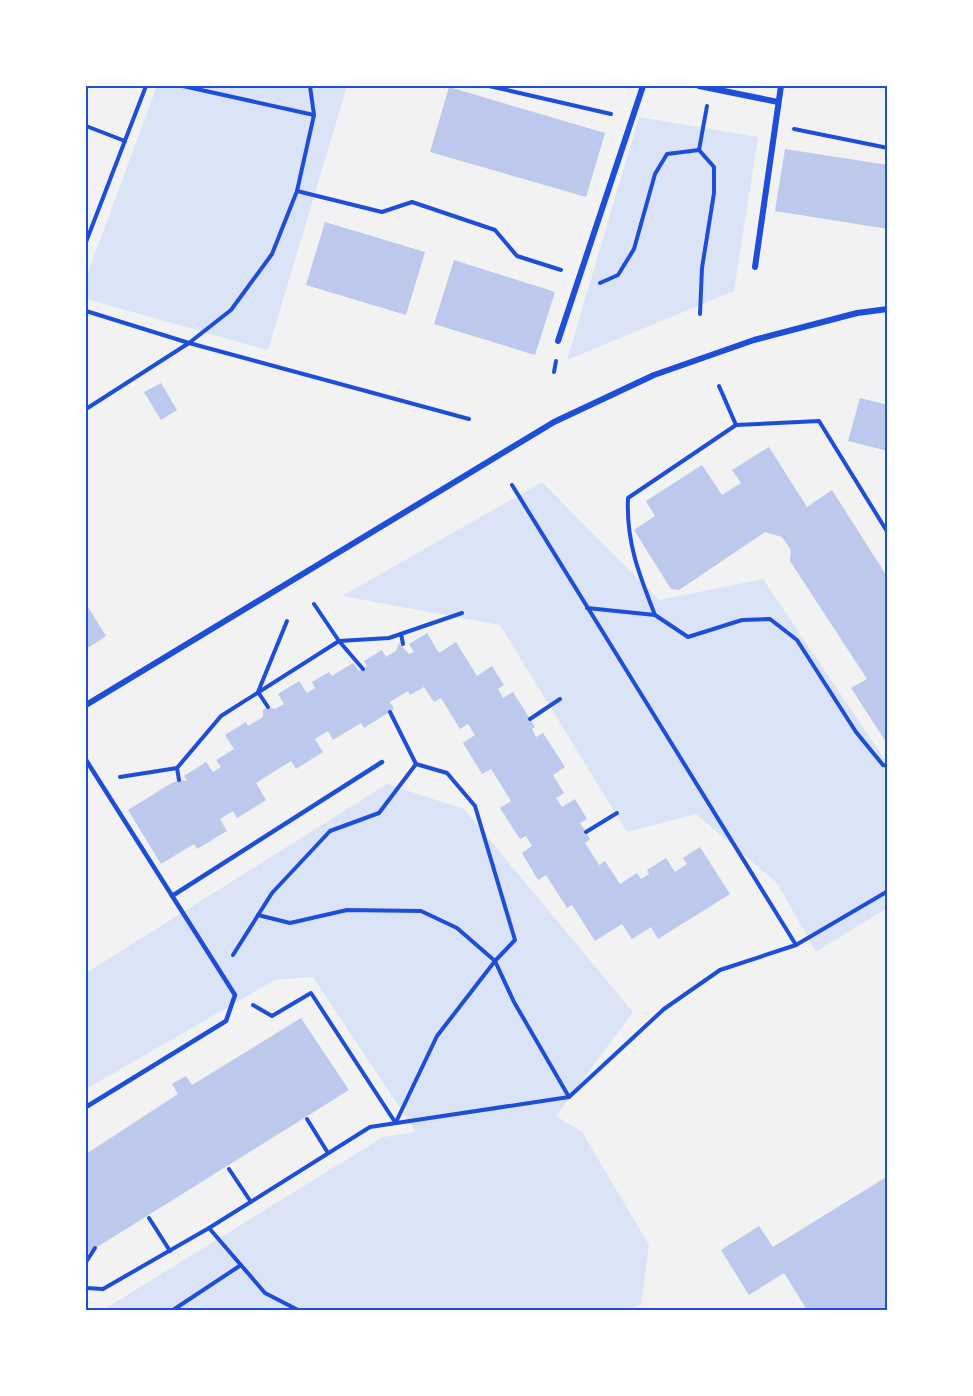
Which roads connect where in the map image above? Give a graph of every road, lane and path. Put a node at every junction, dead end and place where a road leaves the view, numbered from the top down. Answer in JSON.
{"nodes":[{"id":1,"x":146,"y":86,"type":"edge"},
{"id":2,"x":183,"y":86,"type":"edge"},
{"id":3,"x":310,"y":86,"type":"edge"},
{"id":4,"x":489,"y":86,"type":"edge"},
{"id":5,"x":643,"y":86,"type":"edge"},
{"id":6,"x":699,"y":86,"type":"edge"},
{"id":7,"x":781,"y":86,"type":"edge"},
{"id":8,"x":711,"y":88,"type":"junction"},
{"id":9,"x":778,"y":102,"type":"junction"},
{"id":10,"x":314,"y":115,"type":"junction"},
{"id":11,"x":631,"y":119,"type":"junction"},
{"id":12,"x":775,"y":125,"type":"junction"},
{"id":13,"x":86,"y":126,"type":"edge"},
{"id":14,"x":125,"y":141,"type":"junction"},
{"id":15,"x":888,"y":148,"type":"edge"},
{"id":16,"x":699,"y":150,"type":"junction"},
{"id":17,"x":297,"y":191,"type":"junction"},
{"id":18,"x":86,"y":242,"type":"edge"},
{"id":19,"x":755,"y":267,"type":"dead end"},
{"id":20,"x":579,"y":276,"type":"junction"},
{"id":21,"x":888,"y":309,"type":"edge"},
{"id":22,"x":86,"y":311,"type":"edge"},
{"id":23,"x":700,"y":314,"type":"dead end"},
{"id":24,"x":558,"y":341,"type":"dead end"},
{"id":25,"x":189,"y":343,"type":"junction"},
{"id":26,"x":719,"y":386,"type":"dead end"},
{"id":27,"x":86,"y":409,"type":"edge"},
{"id":28,"x":469,"y":419,"type":"dead end"},
{"id":29,"x":736,"y":425,"type":"junction"},
{"id":30,"x":512,"y":485,"type":"dead end"},
{"id":31,"x":888,"y":533,"type":"edge"},
{"id":32,"x":314,"y":604,"type":"dead end"},
{"id":33,"x":587,"y":608,"type":"junction"},
{"id":34,"x":462,"y":613,"type":"dead end"},
{"id":35,"x":655,"y":615,"type":"junction"},
{"id":36,"x":287,"y":621,"type":"dead end"},
{"id":37,"x":400,"y":634,"type":"junction"},
{"id":38,"x":339,"y":641,"type":"junction"},
{"id":39,"x":403,"y":644,"type":"dead end"},
{"id":40,"x":363,"y":669,"type":"dead end"},
{"id":41,"x":258,"y":692,"type":"junction"},
{"id":42,"x":560,"y":699,"type":"dead end"},
{"id":43,"x":86,"y":705,"type":"edge"},
{"id":44,"x":268,"y":707,"type":"dead end"},
{"id":45,"x":390,"y":712,"type":"dead end"},
{"id":46,"x":530,"y":719,"type":"dead end"},
{"id":47,"x":86,"y":760,"type":"edge"},
{"id":48,"x":382,"y":762,"type":"dead end"},
{"id":49,"x":416,"y":764,"type":"junction"},
{"id":50,"x":888,"y":766,"type":"edge"},
{"id":51,"x":177,"y":768,"type":"junction"},
{"id":52,"x":99,"y":780,"type":"junction"},
{"id":53,"x":179,"y":780,"type":"dead end"},
{"id":54,"x":617,"y":813,"type":"dead end"},
{"id":55,"x":586,"y":832,"type":"dead end"},
{"id":56,"x":888,"y":891,"type":"edge"},
{"id":57,"x":172,"y":897,"type":"junction"},
{"id":58,"x":258,"y":915,"type":"junction"},
{"id":59,"x":795,"y":945,"type":"junction"},
{"id":60,"x":495,"y":961,"type":"junction"},
{"id":61,"x":221,"y":974,"type":"junction"},
{"id":62,"x":235,"y":994,"type":"junction"},
{"id":63,"x":569,"y":1097,"type":"junction"},
{"id":64,"x":86,"y":1107,"type":"edge"},
{"id":65,"x":307,"y":1119,"type":"dead end"},
{"id":66,"x":395,"y":1122,"type":"junction"},
{"id":67,"x":328,"y":1153,"type":"junction"},
{"id":68,"x":229,"y":1169,"type":"dead end"},
{"id":69,"x":250,"y":1202,"type":"junction"},
{"id":70,"x":149,"y":1218,"type":"dead end"},
{"id":71,"x":209,"y":1228,"type":"junction"},
{"id":72,"x":94,"y":1248,"type":"dead end"},
{"id":73,"x":170,"y":1251,"type":"junction"},
{"id":74,"x":86,"y":1262,"type":"edge"},
{"id":75,"x":241,"y":1265,"type":"junction"},
{"id":76,"x":86,"y":1288,"type":"edge"},
{"id":77,"x":173,"y":1311,"type":"edge"},
{"id":78,"x":298,"y":1311,"type":"edge"}],
"edges":[{"from":1,"to":14,"type":"path"},
{"from":2,"to":10,"type":"path"},
{"from":3,"to":10,"type":"path"},
{"from":4,"to":11,"type":"path"},
{"from":5,"to":11,"type":"street"},
{"from":6,"to":8,"type":"street"},
{"from":7,"to":9,"type":"street"},
{"from":8,"to":9,"type":"street"},
{"from":8,"to":16,"type":"path"},
{"from":9,"to":12,"type":"street"},
{"from":10,"to":17,"type":"path"},
{"from":11,"to":20,"type":"street"},
{"from":12,"to":15,"type":"path"},
{"from":12,"to":19,"type":"street"},
{"from":13,"to":14,"type":"path"},
{"from":14,"to":18,"type":"path"},
{"from":16,"to":20,"type":"path"},
{"from":16,"to":23,"type":"path"},
{"from":17,"to":20,"type":"path"},
{"from":17,"to":25,"type":"path"},
{"from":20,"to":24,"type":"street"},
{"from":21,"to":43,"type":"street"},
{"from":22,"to":25,"type":"path"},
{"from":25,"to":27,"type":"path"},
{"from":25,"to":28,"type":"path"},
{"from":26,"to":29,"type":"path"},
{"from":29,"to":31,"type":"path"},
{"from":29,"to":35,"type":"path"},
{"from":30,"to":33,"type":"path"},
{"from":32,"to":38,"type":"path"},
{"from":33,"to":35,"type":"path"},
{"from":33,"to":59,"type":"path"},
{"from":34,"to":37,"type":"path"},
{"from":35,"to":50,"type":"path"},
{"from":36,"to":41,"type":"path"},
{"from":37,"to":38,"type":"path"},
{"from":37,"to":39,"type":"path"},
{"from":38,"to":40,"type":"path"},
{"from":38,"to":41,"type":"path"},
{"from":41,"to":44,"type":"path"},
{"from":41,"to":51,"type":"path"},
{"from":42,"to":46,"type":"path"},
{"from":45,"to":49,"type":"path"},
{"from":47,"to":52,"type":"lane"},
{"from":48,"to":57,"type":"lane"},
{"from":49,"to":58,"type":"path"},
{"from":49,"to":60,"type":"path"},
{"from":51,"to":52,"type":"path"},
{"from":51,"to":53,"type":"path"},
{"from":52,"to":57,"type":"lane"},
{"from":54,"to":55,"type":"path"},
{"from":56,"to":59,"type":"path"},
{"from":57,"to":61,"type":"lane"},
{"from":58,"to":60,"type":"path"},
{"from":58,"to":61,"type":"path"},
{"from":59,"to":63,"type":"path"},
{"from":60,"to":63,"type":"path"},
{"from":60,"to":66,"type":"path"},
{"from":61,"to":62,"type":"lane"},
{"from":62,"to":64,"type":"lane"},
{"from":62,"to":66,"type":"path"},
{"from":63,"to":66,"type":"path"},
{"from":65,"to":67,"type":"path"},
{"from":66,"to":67,"type":"path"},
{"from":67,"to":69,"type":"path"},
{"from":68,"to":69,"type":"path"},
{"from":69,"to":71,"type":"path"},
{"from":70,"to":73,"type":"path"},
{"from":71,"to":73,"type":"path"},
{"from":71,"to":75,"type":"path"},
{"from":72,"to":74,"type":"path"},
{"from":73,"to":76,"type":"path"},
{"from":75,"to":77,"type":"path"},
{"from":75,"to":78,"type":"path"}]}
